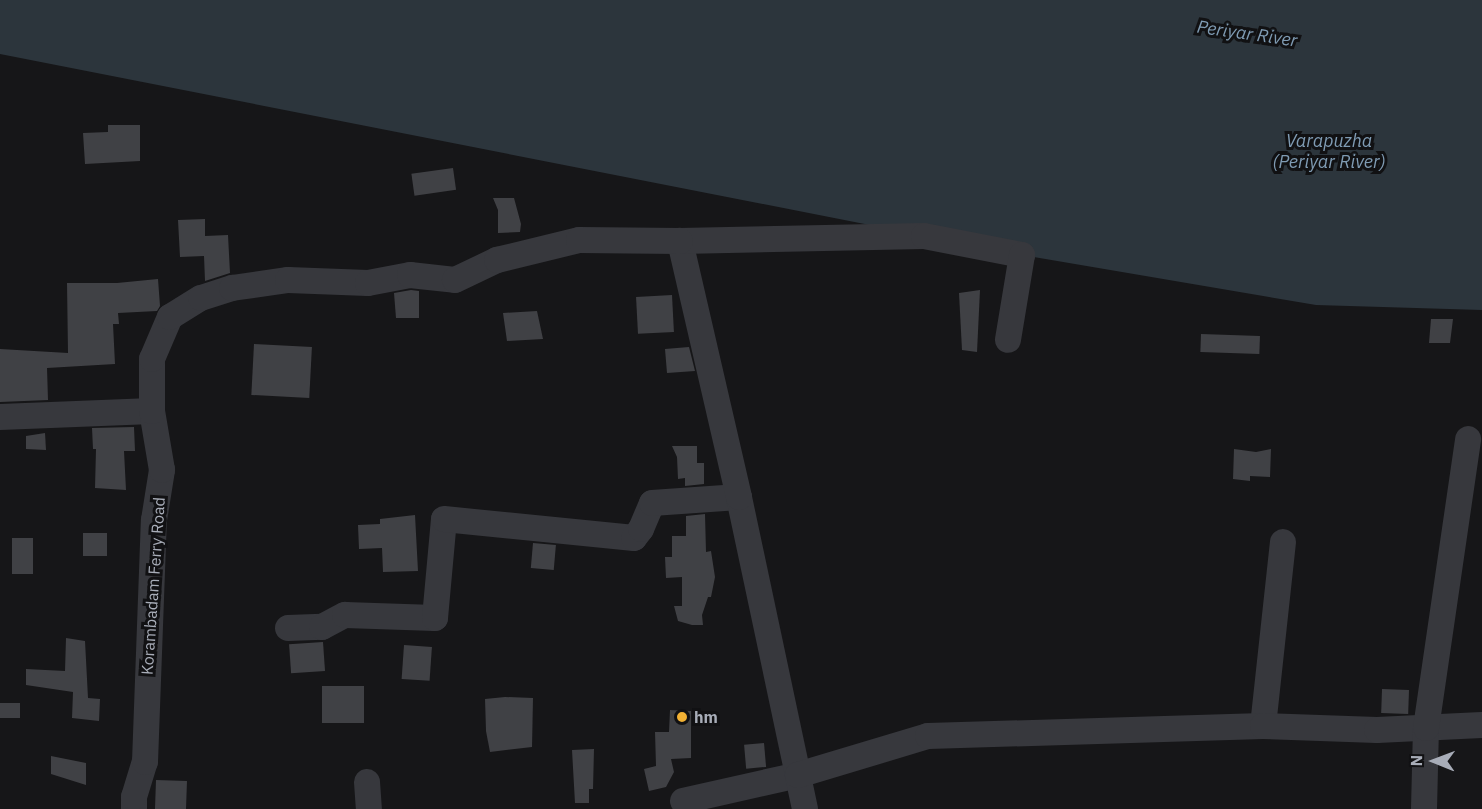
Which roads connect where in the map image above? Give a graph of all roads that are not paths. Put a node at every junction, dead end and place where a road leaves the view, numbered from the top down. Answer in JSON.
{"nodes":[{"id":1,"x":680,"y":241,"type":"junction"},
{"id":2,"x":1008,"y":340,"type":"dead end"},
{"id":3,"x":152,"y":411,"type":"junction"},
{"id":4,"x":0,"y":417,"type":"edge"},
{"id":5,"x":1468,"y":439,"type":"dead end"},
{"id":6,"x":739,"y":497,"type":"junction"},
{"id":7,"x":1283,"y":542,"type":"dead end"},
{"id":8,"x":288,"y":628,"type":"dead end"},
{"id":9,"x":1482,"y":725,"type":"edge"},
{"id":10,"x":1263,"y":726,"type":"junction"},
{"id":11,"x":1426,"y":728,"type":"junction"},
{"id":12,"x":798,"y":775,"type":"junction"},
{"id":13,"x":367,"y":782,"type":"dead end"},
{"id":14,"x":683,"y":801,"type":"dead end"},
{"id":15,"x":134,"y":809,"type":"edge"},
{"id":16,"x":369,"y":809,"type":"edge"},
{"id":17,"x":805,"y":809,"type":"edge"},
{"id":18,"x":1424,"y":809,"type":"edge"}],
"edges":[{"from":1,"to":2,"type":"street","name":"Korambadam Ferry Road"},
{"from":1,"to":3,"type":"street","name":"Korambadam Ferry Road"},
{"from":1,"to":6,"type":"street"},
{"from":3,"to":4,"type":"street"},
{"from":3,"to":15,"type":"street","name":"Korambadam Ferry Road"},
{"from":5,"to":11,"type":"street"},
{"from":6,"to":8,"type":"street"},
{"from":6,"to":12,"type":"street"},
{"from":7,"to":10,"type":"street"},
{"from":9,"to":11,"type":"street"},
{"from":10,"to":11,"type":"street"},
{"from":10,"to":12,"type":"street"},
{"from":11,"to":18,"type":"street"},
{"from":12,"to":14,"type":"street"},
{"from":12,"to":17,"type":"street"},
{"from":13,"to":16,"type":"street"}]}
